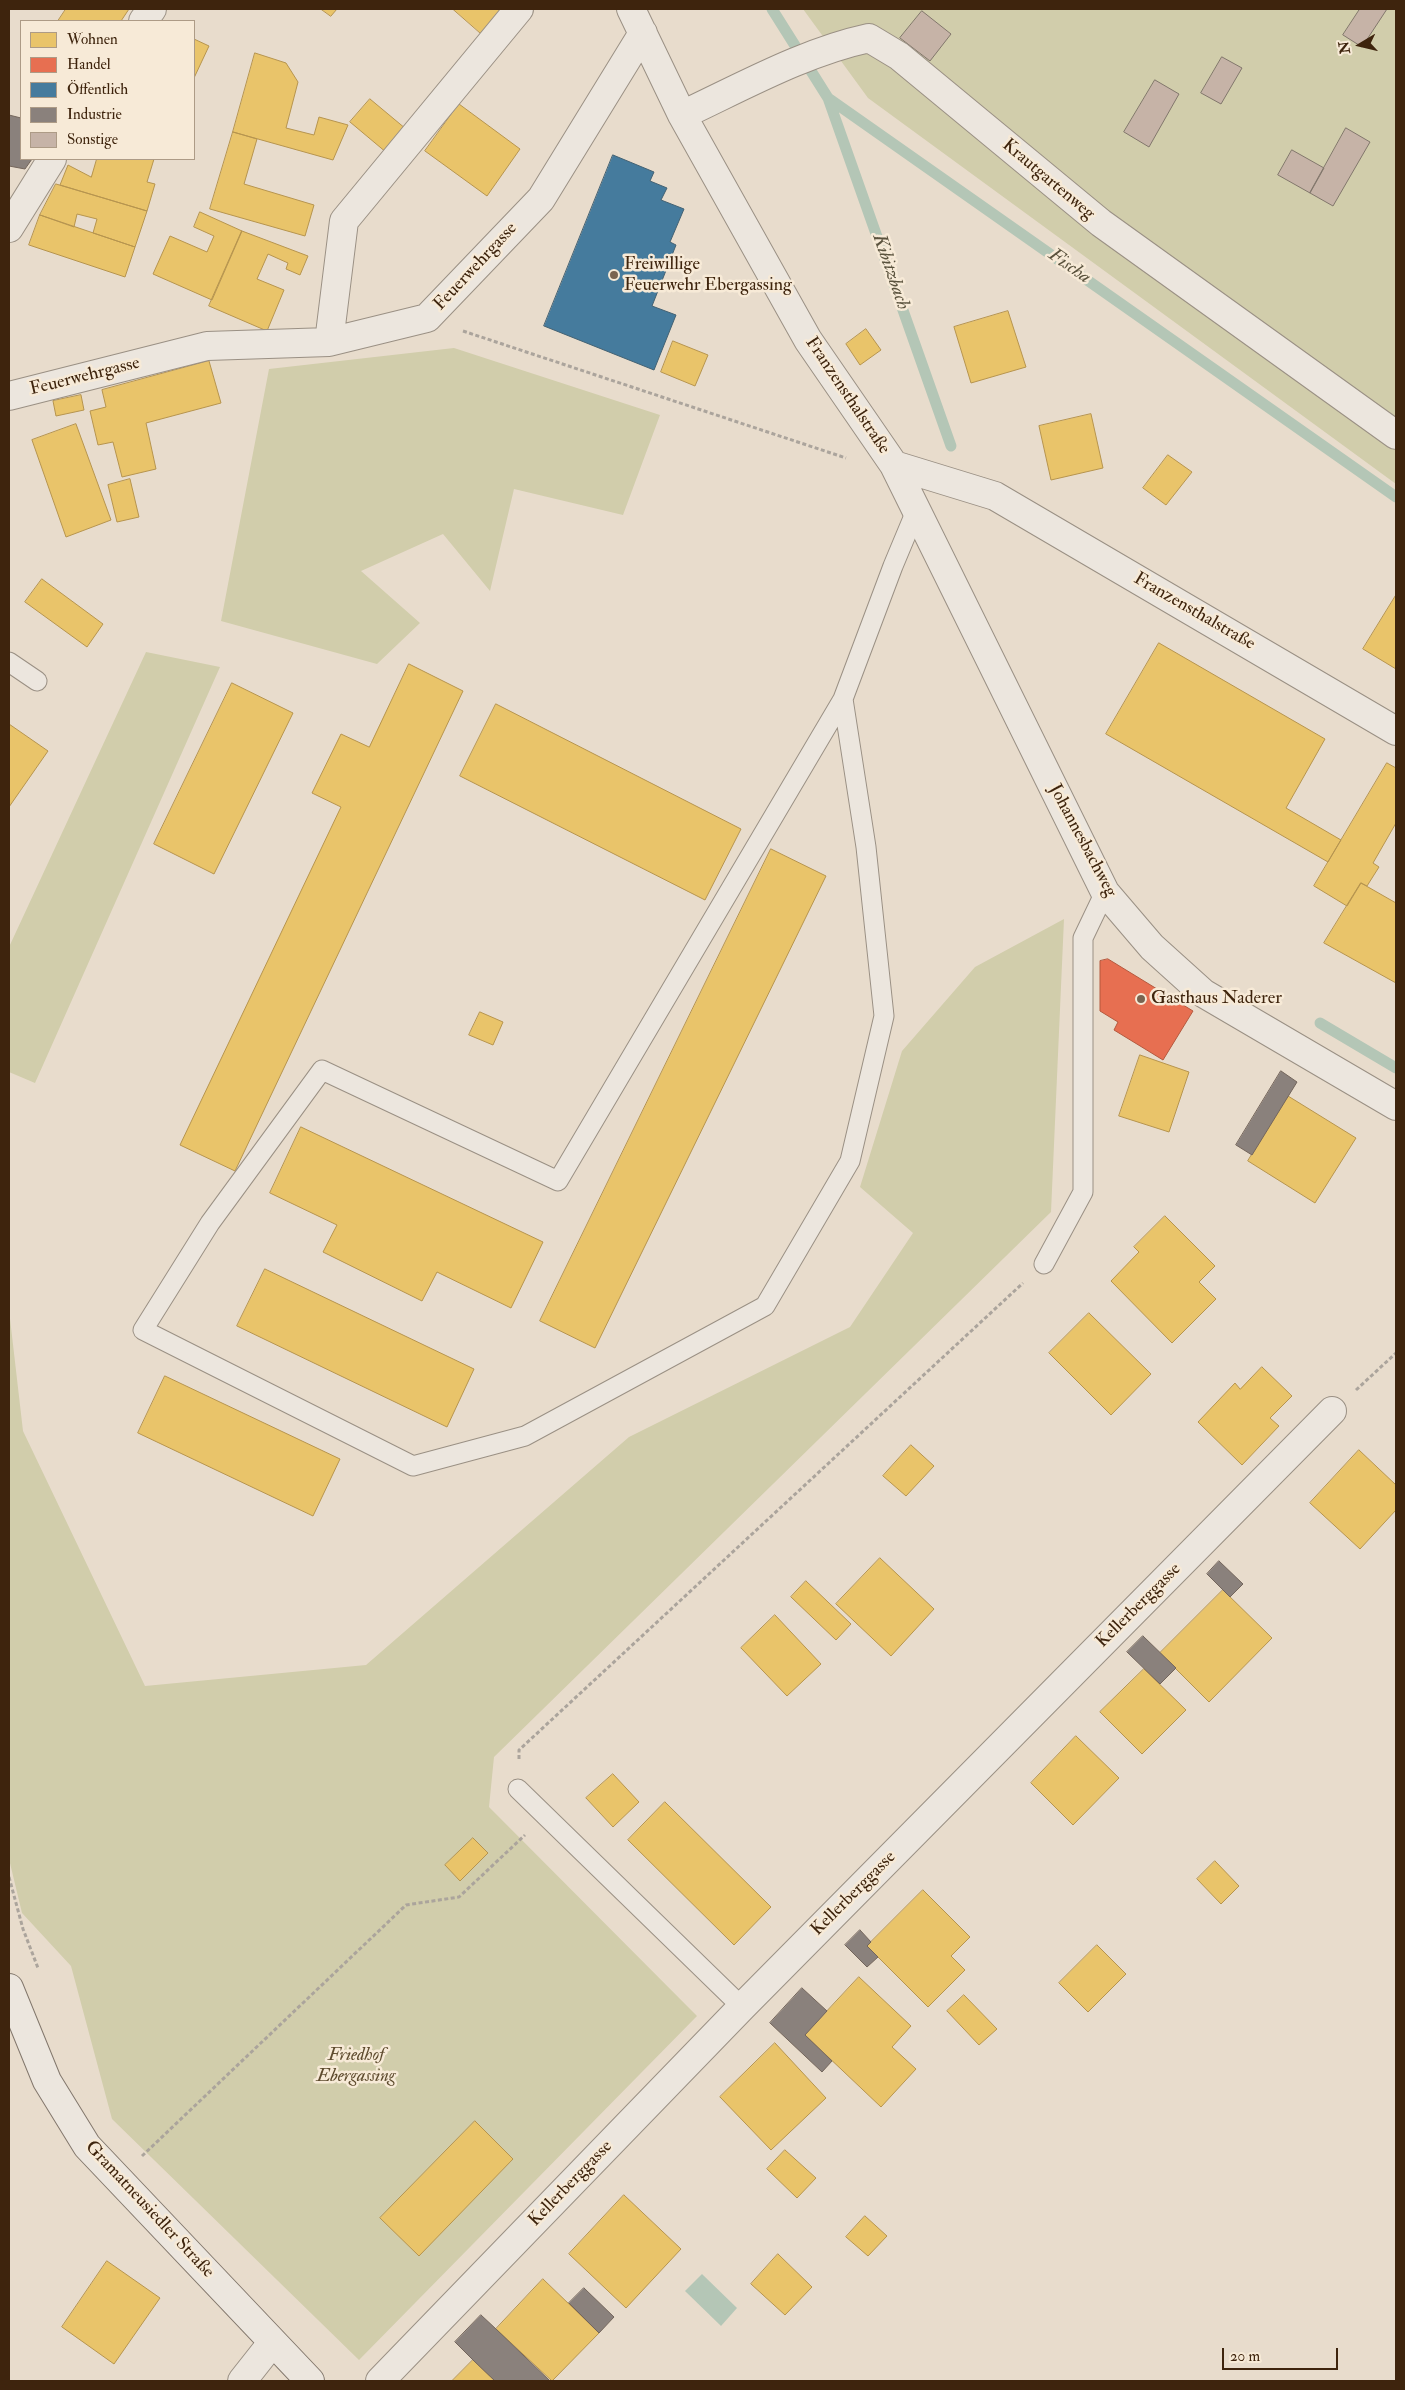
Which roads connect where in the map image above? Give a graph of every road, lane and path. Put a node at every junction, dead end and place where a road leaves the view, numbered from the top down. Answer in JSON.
{"nodes":[{"id":1,"x":152,"y":9,"type":"edge"},
{"id":2,"x":519,"y":9,"type":"edge"},
{"id":3,"x":631,"y":9,"type":"edge"},
{"id":4,"x":144,"y":20,"type":"edge"},
{"id":5,"x":644,"y":33,"type":"junction"},
{"id":6,"x":682,"y":115,"type":"junction"},
{"id":7,"x":51,"y":160,"type":"edge"},
{"id":8,"x":9,"y":228,"type":"edge"},
{"id":9,"x":427,"y":318,"type":"junction"},
{"id":10,"x":328,"y":342,"type":"junction"},
{"id":11,"x":9,"y":396,"type":"edge"},
{"id":12,"x":1394,"y":430,"type":"edge"},
{"id":13,"x":894,"y":465,"type":"junction"},
{"id":14,"x":916,"y":511,"type":"junction"},
{"id":15,"x":9,"y":662,"type":"edge"},
{"id":16,"x":37,"y":681,"type":"dead end"},
{"id":17,"x":843,"y":699,"type":"junction"},
{"id":18,"x":1396,"y":731,"type":"edge"},
{"id":19,"x":1105,"y":892,"type":"junction"},
{"id":20,"x":1396,"y":1106,"type":"edge"},
{"id":21,"x":1044,"y":1264,"type":"joint"},
{"id":22,"x":1396,"y":1353,"type":"edge"},
{"id":23,"x":1332,"y":1411,"type":"joint"},
{"id":24,"x":518,"y":1789,"type":"joint"},
{"id":25,"x":546,"y":1817,"type":"junction"},
{"id":26,"x":9,"y":1877,"type":"edge"},
{"id":27,"x":41,"y":1974,"type":"dead end"},
{"id":28,"x":9,"y":1988,"type":"edge"},
{"id":29,"x":742,"y":2007,"type":"junction"},
{"id":30,"x":139,"y":2158,"type":"dead end"},
{"id":31,"x":272,"y":2343,"type":"junction"},
{"id":32,"x":242,"y":2381,"type":"edge"},
{"id":33,"x":310,"y":2381,"type":"edge"},
{"id":34,"x":380,"y":2381,"type":"edge"}],
"edges":[{"from":1,"to":4,"type":"street"},
{"from":2,"to":10,"type":"street"},
{"from":3,"to":5,"type":"street","name":"Franzensthalstraße"},
{"from":5,"to":6,"type":"street","name":"Franzensthalstraße"},
{"from":5,"to":9,"type":"street","name":"Feuerwehrgasse"},
{"from":6,"to":12,"type":"street","name":"Krautgartenweg"},
{"from":6,"to":13,"type":"street","name":"Franzensthalstraße"},
{"from":7,"to":8,"type":"street"},
{"from":9,"to":10,"type":"street","name":"Feuerwehrgasse"},
{"from":9,"to":13,"type":"path"},
{"from":10,"to":11,"type":"street","name":"Feuerwehrgasse"},
{"from":13,"to":14,"type":"street","name":"Johannesbachweg"},
{"from":13,"to":18,"type":"street","name":"Franzensthalstraße"},
{"from":14,"to":17,"type":"lane"},
{"from":14,"to":19,"type":"street","name":"Johannesbachweg"},
{"from":15,"to":16,"type":"lane"},
{"from":17,"to":17,"type":"lane"},
{"from":19,"to":20,"type":"street","name":"Johannesbachweg"},
{"from":19,"to":21,"type":"lane"},
{"from":21,"to":24,"type":"path"},
{"from":22,"to":23,"type":"path"},
{"from":23,"to":29,"type":"street","name":"Kellerberggasse"},
{"from":24,"to":25,"type":"lane"},
{"from":25,"to":29,"type":"lane"},
{"from":25,"to":30,"type":"path"},
{"from":26,"to":27,"type":"path"},
{"from":28,"to":31,"type":"street","name":"Gramatneusiedler Straße"},
{"from":29,"to":34,"type":"street","name":"Kellerberggasse"},
{"from":31,"to":32,"type":"street"},
{"from":31,"to":33,"type":"street","name":"Gramatneusiedler Straße"}]}
